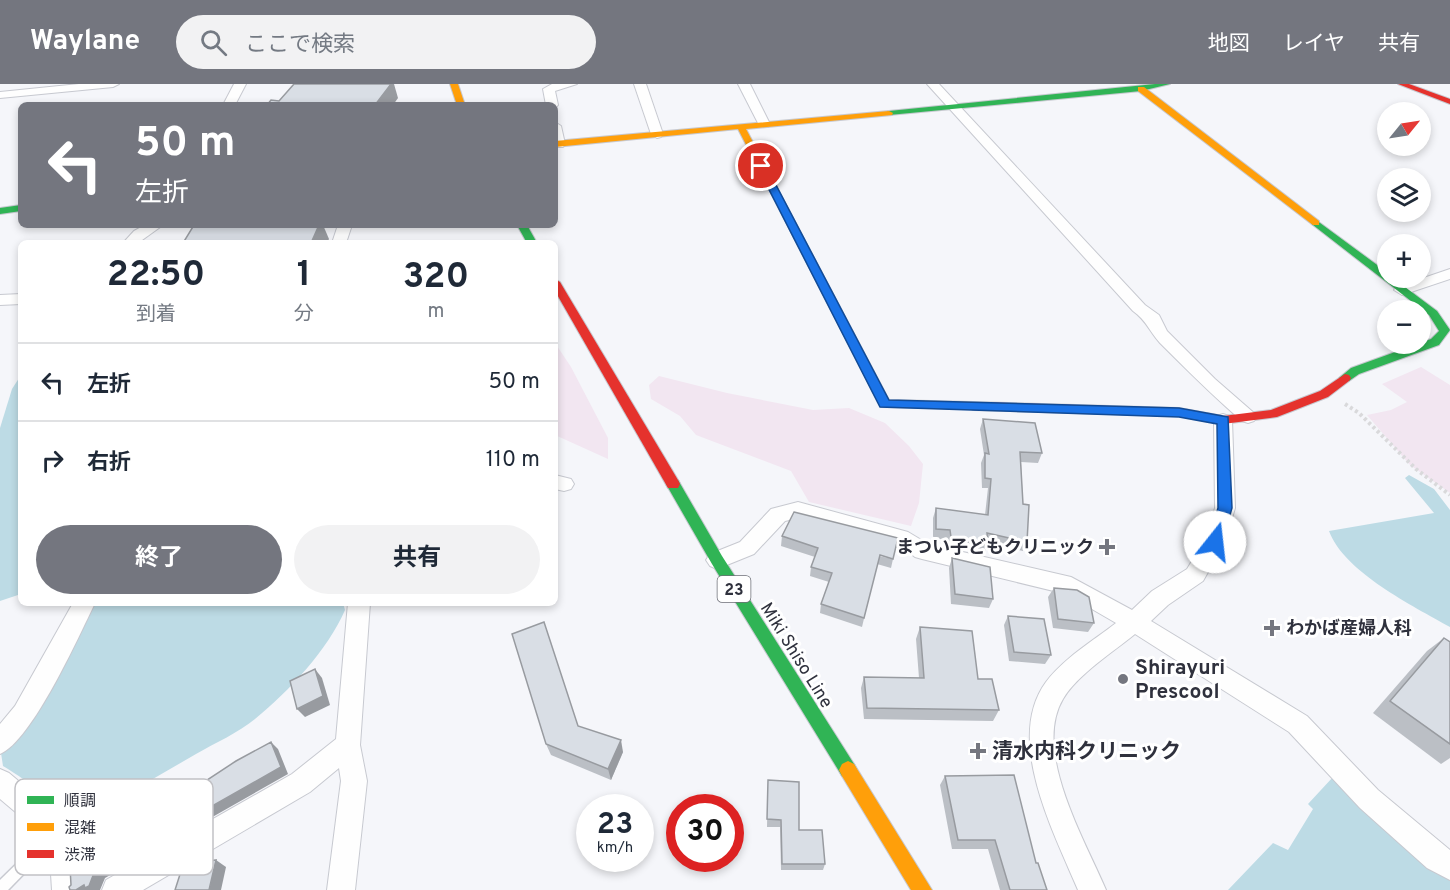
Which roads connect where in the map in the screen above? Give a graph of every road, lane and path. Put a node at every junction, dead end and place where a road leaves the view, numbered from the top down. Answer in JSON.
{"nodes":[{"id":1,"x":113,"y":84,"type":"edge"},
{"id":2,"x":240,"y":84,"type":"edge"},
{"id":3,"x":454,"y":84,"type":"edge"},
{"id":4,"x":571,"y":84,"type":"edge"},
{"id":5,"x":640,"y":84,"type":"edge"},
{"id":6,"x":744,"y":84,"type":"edge"},
{"id":7,"x":933,"y":84,"type":"edge"},
{"id":8,"x":1166,"y":84,"type":"edge"},
{"id":9,"x":1402,"y":84,"type":"edge"},
{"id":10,"x":53,"y":87,"type":"edge"},
{"id":11,"x":1145,"y":87,"type":"edge"},
{"id":12,"x":0,"y":95,"type":"edge"},
{"id":13,"x":231,"y":102,"type":"edge"},
{"id":14,"x":460,"y":102,"type":"edge"},
{"id":15,"x":551,"y":102,"type":"edge"},
{"id":16,"x":1450,"y":102,"type":"edge"},
{"id":17,"x":952,"y":107,"type":"junction"},
{"id":18,"x":764,"y":124,"type":"junction"},
{"id":19,"x":741,"y":126,"type":"junction"},
{"id":20,"x":657,"y":134,"type":"junction"},
{"id":21,"x":558,"y":144,"type":"edge"},
{"id":22,"x":18,"y":208,"type":"edge"},
{"id":23,"x":0,"y":211,"type":"edge"},
{"id":24,"x":150,"y":228,"type":"edge"},
{"id":25,"x":133,"y":240,"type":"edge"},
{"id":26,"x":1450,"y":274,"type":"edge"},
{"id":27,"x":558,"y":287,"type":"edge"},
{"id":28,"x":1402,"y":290,"type":"junction"},
{"id":29,"x":18,"y":299,"type":"edge"},
{"id":30,"x":0,"y":300,"type":"edge"},
{"id":31,"x":1328,"y":392,"type":"junction"},
{"id":32,"x":1248,"y":417,"type":"junction"},
{"id":33,"x":1224,"y":420,"type":"junction"},
{"id":34,"x":1450,"y":495,"type":"edge"},
{"id":35,"x":717,"y":560,"type":"junction"},
{"id":36,"x":82,"y":606,"type":"edge"},
{"id":37,"x":359,"y":606,"type":"edge"},
{"id":38,"x":1134,"y":622,"type":"junction"},
{"id":39,"x":0,"y":742,"type":"edge"},
{"id":40,"x":348,"y":745,"type":"junction"},
{"id":41,"x":0,"y":782,"type":"edge"},
{"id":42,"x":15,"y":795,"type":"edge"},
{"id":43,"x":213,"y":834,"type":"edge"},
{"id":44,"x":1450,"y":866,"type":"edge"},
{"id":45,"x":15,"y":874,"type":"edge"},
{"id":46,"x":65,"y":875,"type":"edge"},
{"id":47,"x":142,"y":875,"type":"edge"},
{"id":48,"x":0,"y":889,"type":"edge"},
{"id":49,"x":66,"y":890,"type":"edge"},
{"id":50,"x":116,"y":890,"type":"edge"},
{"id":51,"x":341,"y":890,"type":"edge"},
{"id":52,"x":922,"y":890,"type":"edge"},
{"id":53,"x":1092,"y":890,"type":"edge"}],
"edges":[{"from":1,"to":10,"type":"street"},
{"from":2,"to":13,"type":"street"},
{"from":3,"to":14,"type":"street"},
{"from":4,"to":15,"type":"street"},
{"from":5,"to":20,"type":"street"},
{"from":6,"to":18,"type":"street"},
{"from":7,"to":17,"type":"street"},
{"from":8,"to":11,"type":"street"},
{"from":9,"to":16,"type":"street"},
{"from":10,"to":12,"type":"street"},
{"from":11,"to":17,"type":"street"},
{"from":11,"to":28,"type":"street"},
{"from":17,"to":18,"type":"street"},
{"from":17,"to":32,"type":"street"},
{"from":18,"to":19,"type":"street"},
{"from":19,"to":20,"type":"street"},
{"from":19,"to":33,"type":"street"},
{"from":20,"to":21,"type":"street"},
{"from":22,"to":23,"type":"street"},
{"from":24,"to":25,"type":"street"},
{"from":26,"to":28,"type":"street"},
{"from":27,"to":35,"type":"street","name":"Miki Shiso Line","number":"23"},
{"from":28,"to":31,"type":"street"},
{"from":29,"to":30,"type":"street"},
{"from":31,"to":32,"type":"street"},
{"from":31,"to":34,"type":"path"},
{"from":32,"to":33,"type":"street"},
{"from":33,"to":38,"type":"street"},
{"from":35,"to":38,"type":"street"},
{"from":35,"to":52,"type":"street","name":"Miki Shiso Line","number":"23"},
{"from":36,"to":39,"type":"street"},
{"from":37,"to":40,"type":"street"},
{"from":38,"to":44,"type":"street"},
{"from":38,"to":53,"type":"street"},
{"from":40,"to":43,"type":"street"},
{"from":40,"to":51,"type":"street"},
{"from":41,"to":42,"type":"street"},
{"from":45,"to":48,"type":"lane"},
{"from":46,"to":49,"type":"street"},
{"from":47,"to":50,"type":"street"}]}
